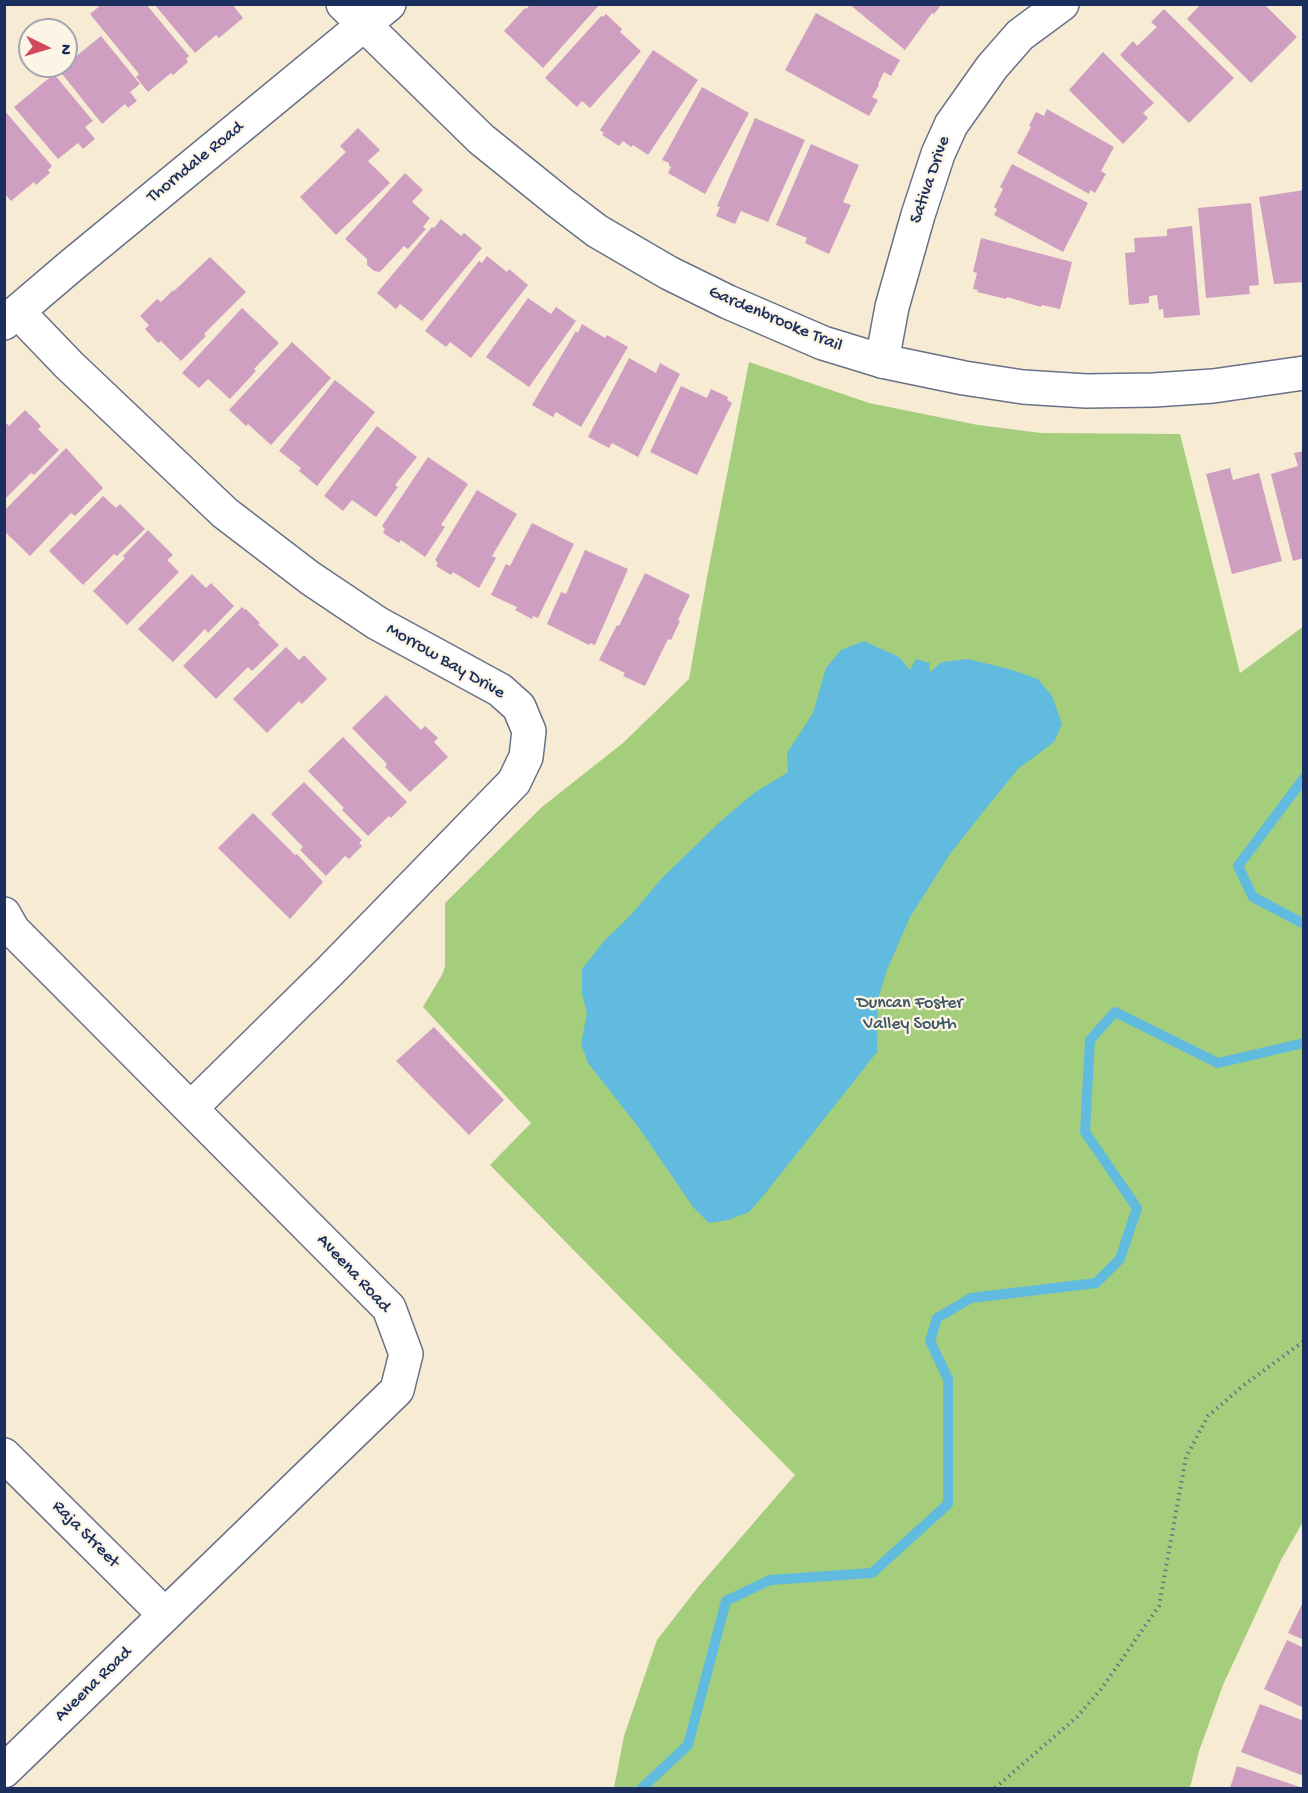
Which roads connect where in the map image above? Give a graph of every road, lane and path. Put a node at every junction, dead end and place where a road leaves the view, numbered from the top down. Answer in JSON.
{"nodes":[{"id":1,"x":389,"y":4,"type":"edge"},
{"id":2,"x":1062,"y":4,"type":"edge"},
{"id":3,"x":353,"y":15,"type":"edge"},
{"id":4,"x":11,"y":317,"type":"edge"},
{"id":5,"x":882,"y":361,"type":"junction"},
{"id":6,"x":1304,"y":373,"type":"edge"},
{"id":7,"x":4,"y":914,"type":"edge"},
{"id":8,"x":191,"y":1108,"type":"junction"},
{"id":9,"x":1304,"y":1341,"type":"edge"},
{"id":10,"x":4,"y":1455,"type":"edge"},
{"id":11,"x":165,"y":1615,"type":"junction"},
{"id":12,"x":4,"y":1771,"type":"edge"},
{"id":13,"x":995,"y":1788,"type":"edge"}],
"edges":[{"from":1,"to":3,"type":"street","name":"Thorndale Road"},
{"from":2,"to":5,"type":"street","name":"Sativa Drive"},
{"from":3,"to":4,"type":"street","name":"Thorndale Road"},
{"from":3,"to":5,"type":"street","name":"Gardenbrooke Trail"},
{"from":4,"to":8,"type":"street","name":"Morrow Bay Drive"},
{"from":5,"to":6,"type":"street","name":"Gardenbrooke Trail"},
{"from":7,"to":8,"type":"street","name":"Aveena Road"},
{"from":8,"to":11,"type":"street","name":"Aveena Road"},
{"from":9,"to":13,"type":"path"},
{"from":10,"to":11,"type":"street","name":"Raja Street"},
{"from":11,"to":12,"type":"street","name":"Aveena Road"}]}
